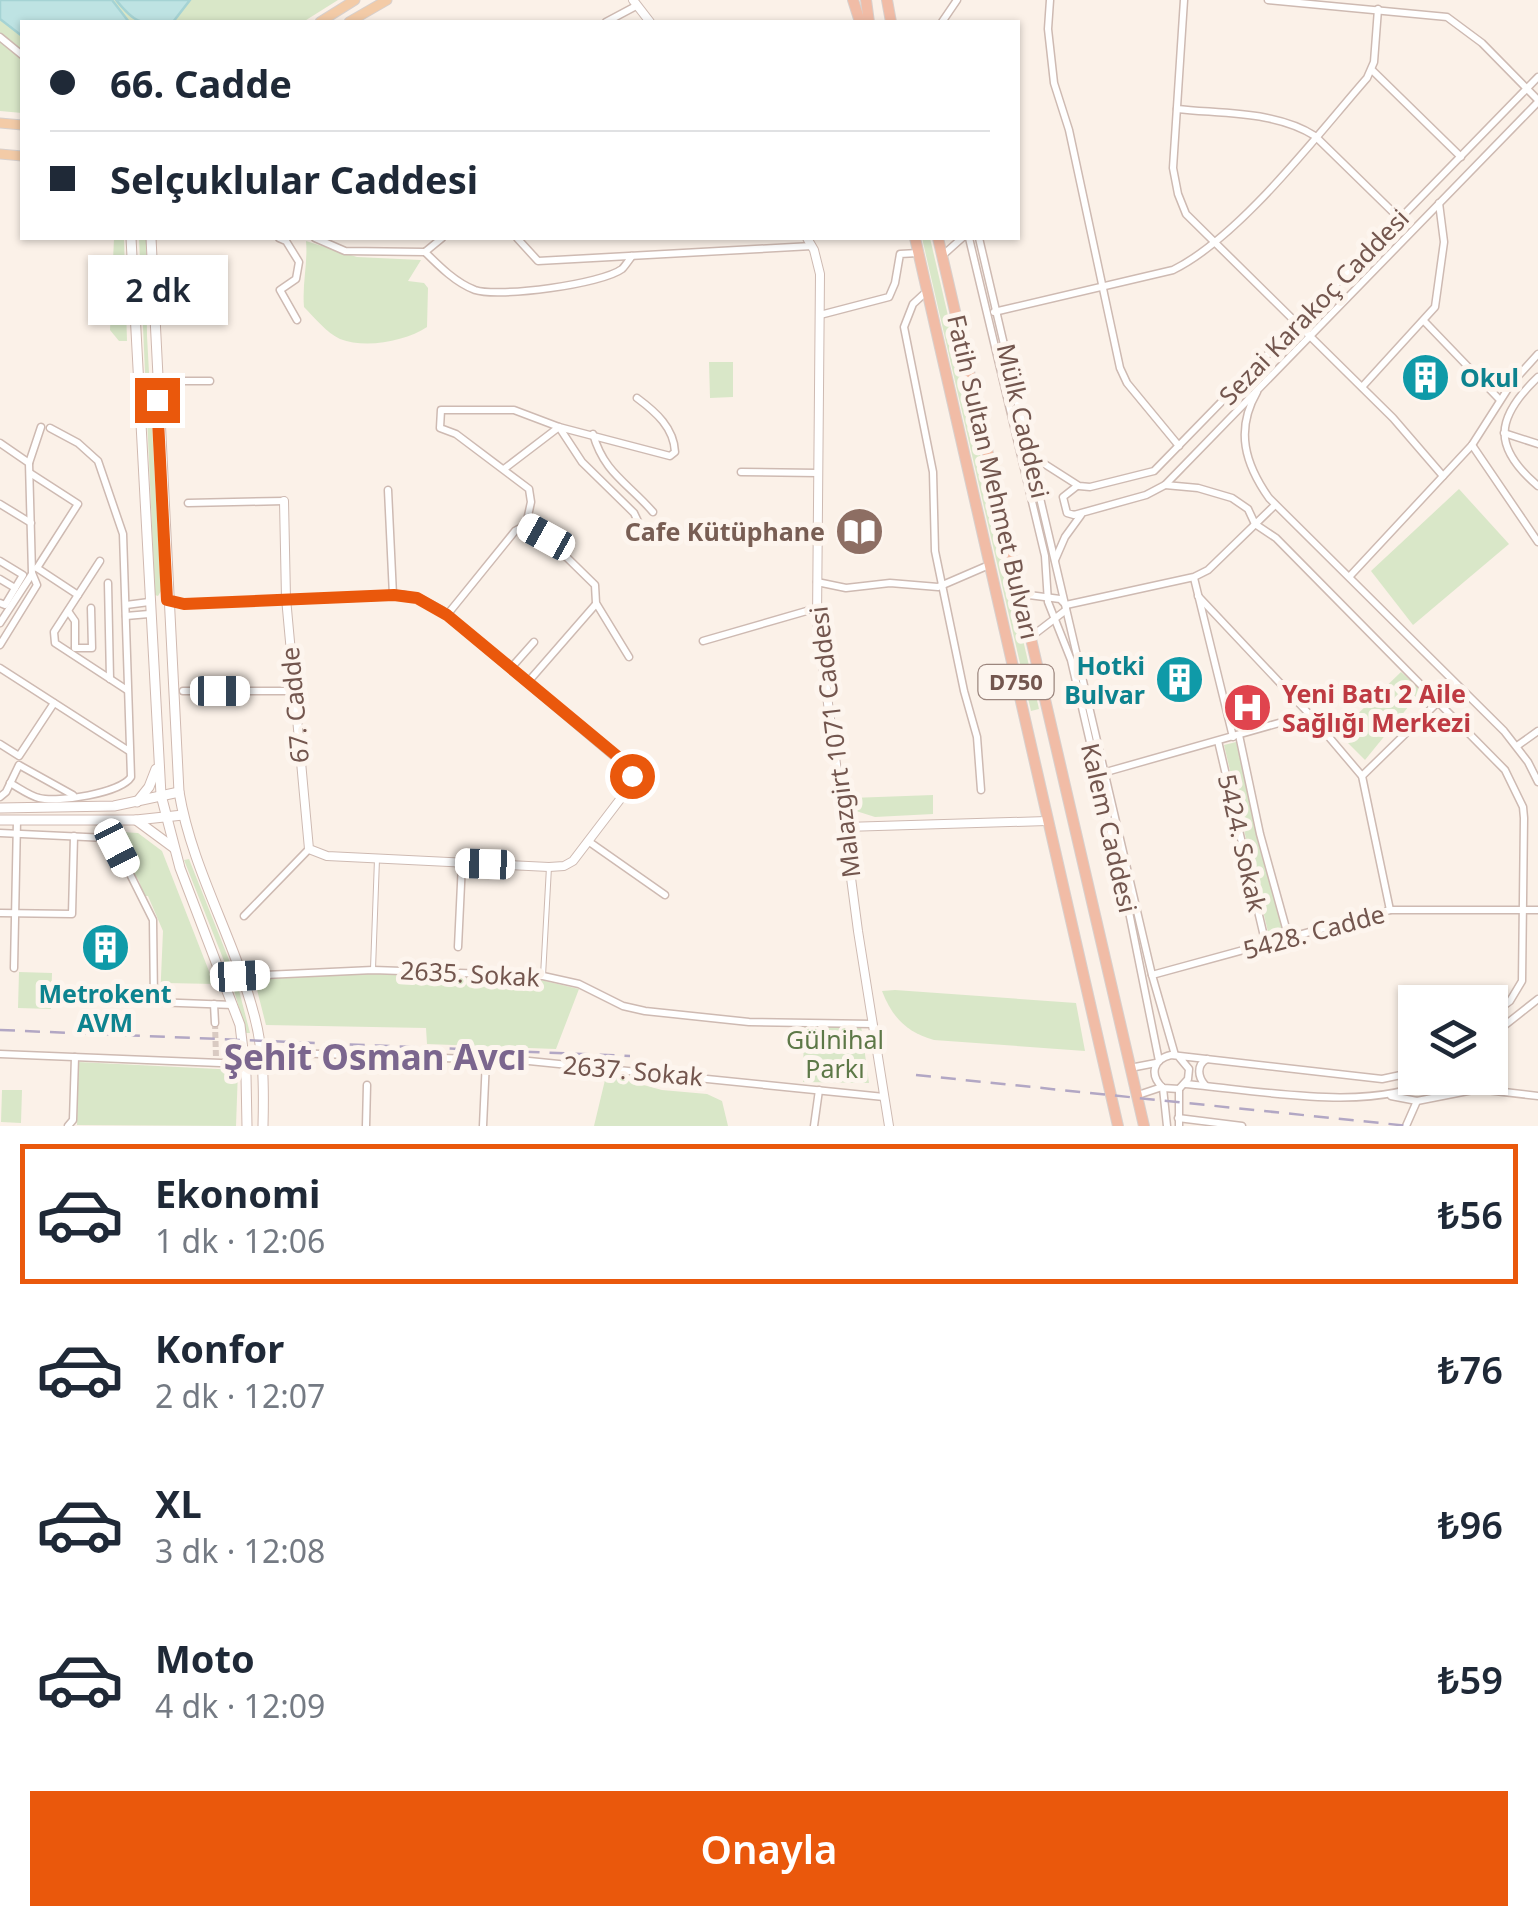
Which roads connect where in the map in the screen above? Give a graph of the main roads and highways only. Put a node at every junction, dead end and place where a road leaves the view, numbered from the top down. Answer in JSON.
{"nodes":[{"id":1,"x":354,"y":0,"type":"edge"},
{"id":2,"x":387,"y":0,"type":"edge"},
{"id":3,"x":323,"y":20,"type":"edge"},
{"id":4,"x":352,"y":20,"type":"edge"},
{"id":5,"x":131,"y":240,"type":"edge"},
{"id":6,"x":151,"y":240,"type":"edge"},
{"id":7,"x":915,"y":240,"type":"edge"},
{"id":8,"x":938,"y":240,"type":"edge"},
{"id":9,"x":167,"y":600,"type":"junction"},
{"id":10,"x":149,"y":602,"type":"junction"},
{"id":11,"x":168,"y":613,"type":"junction"},
{"id":12,"x":149,"y":614,"type":"junction"},
{"id":13,"x":158,"y":762,"type":"junction"},
{"id":14,"x":179,"y":792,"type":"junction"},
{"id":15,"x":161,"y":795,"type":"junction"},
{"id":16,"x":137,"y":802,"type":"junction"},
{"id":17,"x":0,"y":808,"type":"edge"},
{"id":18,"x":183,"y":815,"type":"junction"},
{"id":19,"x":166,"y":818,"type":"junction"},
{"id":20,"x":0,"y":820,"type":"edge"},
{"id":21,"x":136,"y":820,"type":"junction"},
{"id":22,"x":174,"y":849,"type":"junction"},
{"id":23,"x":246,"y":1126,"type":"edge"},
{"id":24,"x":263,"y":1126,"type":"edge"},
{"id":25,"x":1118,"y":1126,"type":"edge"},
{"id":26,"x":1144,"y":1126,"type":"edge"}],
"edges":[{"from":1,"to":3,"type":"main road"},
{"from":2,"to":4,"type":"main road"},
{"from":5,"to":10,"type":"main road"},
{"from":6,"to":9,"type":"main road"},
{"from":7,"to":25,"type":"highway","name":"Fatih Sultan Mehmet Bulvarı","number":"D750"},
{"from":8,"to":26,"type":"highway","name":"Fatih Sultan Mehmet Bulvarı","number":"D750"},
{"from":9,"to":10,"type":"main road"},
{"from":9,"to":11,"type":"main road"},
{"from":10,"to":12,"type":"main road"},
{"from":11,"to":12,"type":"main road"},
{"from":11,"to":14,"type":"main road"},
{"from":12,"to":13,"type":"main road"},
{"from":13,"to":15,"type":"main road"},
{"from":13,"to":16,"type":"main road"},
{"from":14,"to":15,"type":"main road"},
{"from":14,"to":18,"type":"main road"},
{"from":15,"to":16,"type":"main road"},
{"from":15,"to":19,"type":"main road"},
{"from":16,"to":17,"type":"main road"},
{"from":18,"to":19,"type":"main road"},
{"from":18,"to":24,"type":"main road"},
{"from":19,"to":21,"type":"main road"},
{"from":19,"to":22,"type":"main road"},
{"from":20,"to":21,"type":"main road"},
{"from":21,"to":22,"type":"main road"},
{"from":22,"to":23,"type":"main road"}]}
